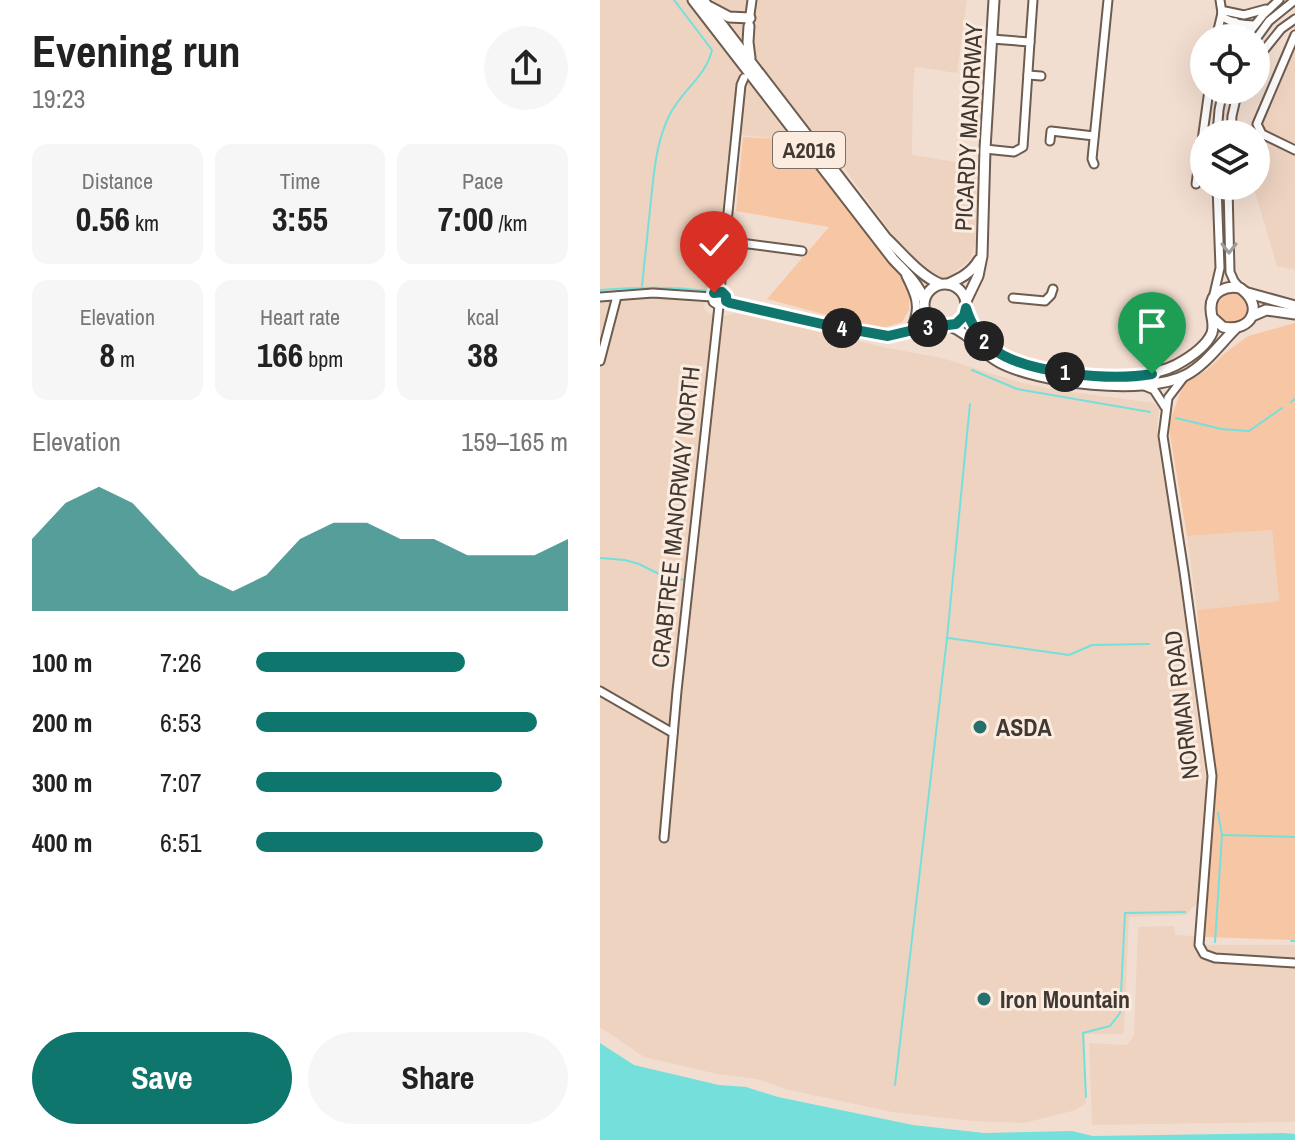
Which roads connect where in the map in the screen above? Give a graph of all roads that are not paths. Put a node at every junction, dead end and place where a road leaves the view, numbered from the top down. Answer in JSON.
{"nodes":[{"id":1,"x":693,"y":0,"type":"edge"},
{"id":2,"x":752,"y":0,"type":"edge"},
{"id":3,"x":994,"y":0,"type":"edge"},
{"id":4,"x":1033,"y":0,"type":"edge"},
{"id":5,"x":1108,"y":0,"type":"edge"},
{"id":6,"x":1220,"y":0,"type":"edge"},
{"id":7,"x":1279,"y":0,"type":"edge"},
{"id":8,"x":1295,"y":0,"type":"edge"},
{"id":9,"x":705,"y":3,"type":"edge"},
{"id":10,"x":1269,"y":8,"type":"junction"},
{"id":11,"x":1222,"y":13,"type":"junction"},
{"id":12,"x":1244,"y":15,"type":"junction"},
{"id":13,"x":1295,"y":19,"type":"edge"},
{"id":14,"x":749,"y":22,"type":"junction"},
{"id":15,"x":1235,"y":22,"type":"joint"},
{"id":16,"x":1219,"y":24,"type":"edge"},
{"id":17,"x":1243,"y":24,"type":"edge"},
{"id":18,"x":1255,"y":24,"type":"edge"},
{"id":19,"x":1260,"y":24,"type":"edge"},
{"id":20,"x":1264,"y":24,"type":"edge"},
{"id":21,"x":1295,"y":35,"type":"edge"},
{"id":22,"x":992,"y":39,"type":"junction"},
{"id":23,"x":1030,"y":42,"type":"junction"},
{"id":24,"x":1270,"y":43,"type":"edge"},
{"id":25,"x":751,"y":61,"type":"junction"},
{"id":26,"x":1028,"y":75,"type":"junction"},
{"id":27,"x":1041,"y":76,"type":"dead end"},
{"id":28,"x":744,"y":78,"type":"dead end"},
{"id":29,"x":1024,"y":132,"type":"junction"},
{"id":30,"x":1034,"y":133,"type":"dead end"},
{"id":31,"x":1094,"y":136,"type":"junction"},
{"id":32,"x":1050,"y":141,"type":"dead end"},
{"id":33,"x":985,"y":149,"type":"junction"},
{"id":34,"x":1295,"y":150,"type":"edge"},
{"id":35,"x":1094,"y":164,"type":"dead end"},
{"id":36,"x":1218,"y":200,"type":"edge"},
{"id":37,"x":1228,"y":200,"type":"edge"},
{"id":38,"x":725,"y":241,"type":"junction"},
{"id":39,"x":802,"y":251,"type":"dead end"},
{"id":40,"x":982,"y":256,"type":"junction"},
{"id":41,"x":904,"y":270,"type":"junction"},
{"id":42,"x":944,"y":284,"type":"junction"},
{"id":43,"x":1053,"y":289,"type":"dead end"},
{"id":44,"x":1244,"y":290,"type":"junction"},
{"id":45,"x":720,"y":291,"type":"junction"},
{"id":46,"x":617,"y":296,"type":"junction"},
{"id":47,"x":1214,"y":296,"type":"junction"},
{"id":48,"x":600,"y":297,"type":"edge"},
{"id":49,"x":712,"y":297,"type":"junction"},
{"id":50,"x":1013,"y":298,"type":"dead end"},
{"id":51,"x":722,"y":303,"type":"junction"},
{"id":52,"x":924,"y":304,"type":"junction"},
{"id":53,"x":966,"y":304,"type":"junction"},
{"id":54,"x":1295,"y":306,"type":"edge"},
{"id":55,"x":1295,"y":314,"type":"edge"},
{"id":56,"x":1252,"y":316,"type":"junction"},
{"id":57,"x":1213,"y":318,"type":"junction"},
{"id":58,"x":946,"y":326,"type":"junction"},
{"id":59,"x":909,"y":329,"type":"junction"},
{"id":60,"x":1235,"y":329,"type":"junction"},
{"id":61,"x":600,"y":361,"type":"edge"},
{"id":62,"x":1186,"y":375,"type":"junction"},
{"id":63,"x":1141,"y":385,"type":"junction"},
{"id":64,"x":1165,"y":411,"type":"junction"},
{"id":65,"x":600,"y":691,"type":"edge"},
{"id":66,"x":673,"y":733,"type":"junction"},
{"id":67,"x":664,"y":838,"type":"dead end"},
{"id":68,"x":1295,"y":963,"type":"edge"}],
"edges":[{"from":1,"to":41,"type":"main road","number":"A2016"},
{"from":2,"to":14,"type":"street"},
{"from":3,"to":22,"type":"main road","name":"PICARDY MANORWAY"},
{"from":4,"to":23,"type":"street"},
{"from":5,"to":31,"type":"street"},
{"from":6,"to":11,"type":"street"},
{"from":7,"to":10,"type":"street"},
{"from":8,"to":20,"type":"street"},
{"from":9,"to":14,"type":"main road"},
{"from":9,"to":25,"type":"main road","number":"A2016"},
{"from":10,"to":12,"type":"street"},
{"from":10,"to":19,"type":"street"},
{"from":11,"to":12,"type":"street"},
{"from":11,"to":15,"type":"street"},
{"from":11,"to":16,"type":"street"},
{"from":12,"to":18,"type":"street"},
{"from":13,"to":24,"type":"street"},
{"from":14,"to":25,"type":"main road"},
{"from":15,"to":17,"type":"street"},
{"from":21,"to":34,"type":"street"},
{"from":22,"to":23,"type":"street"},
{"from":22,"to":33,"type":"main road","name":"PICARDY MANORWAY"},
{"from":23,"to":26,"type":"street"},
{"from":25,"to":42,"type":"main road","number":"A2016"},
{"from":26,"to":27,"type":"street"},
{"from":26,"to":29,"type":"street"},
{"from":28,"to":38,"type":"street"},
{"from":29,"to":30,"type":"street"},
{"from":29,"to":33,"type":"street"},
{"from":31,"to":32,"type":"street"},
{"from":31,"to":35,"type":"street"},
{"from":33,"to":40,"type":"main road","name":"PICARDY MANORWAY"},
{"from":36,"to":47,"type":"street"},
{"from":37,"to":44,"type":"street","one_way":true},
{"from":38,"to":39,"type":"street"},
{"from":38,"to":45,"type":"street"},
{"from":40,"to":42,"type":"main road","name":"PICARDY MANORWAY"},
{"from":40,"to":53,"type":"main road","name":"PICARDY MANORWAY"},
{"from":41,"to":52,"type":"main road","number":"A2016"},
{"from":41,"to":59,"type":"street"},
{"from":42,"to":52,"type":"main road"},
{"from":42,"to":53,"type":"main road"},
{"from":43,"to":50,"type":"street"},
{"from":44,"to":47,"type":"main road"},
{"from":44,"to":54,"type":"main road"},
{"from":44,"to":56,"type":"main road"},
{"from":45,"to":49,"type":"street"},
{"from":45,"to":51,"type":"street"},
{"from":46,"to":48,"type":"street"},
{"from":46,"to":49,"type":"street"},
{"from":46,"to":61,"type":"street"},
{"from":47,"to":57,"type":"main road"},
{"from":49,"to":51,"type":"street"},
{"from":51,"to":59,"type":"street"},
{"from":51,"to":66,"type":"street","name":"CRABTREE MANORWAY NORTH"},
{"from":52,"to":58,"type":"main road"},
{"from":52,"to":59,"type":"street"},
{"from":53,"to":57,"type":"main road"},
{"from":53,"to":58,"type":"main road"},
{"from":55,"to":56,"type":"main road"},
{"from":56,"to":60,"type":"main road"},
{"from":57,"to":60,"type":"main road"},
{"from":58,"to":59,"type":"street"},
{"from":58,"to":63,"type":"main road"},
{"from":60,"to":62,"type":"main road"},
{"from":62,"to":63,"type":"main road"},
{"from":62,"to":64,"type":"street"},
{"from":63,"to":64,"type":"street"},
{"from":64,"to":68,"type":"street","name":"NORMAN ROAD"},
{"from":65,"to":66,"type":"street"},
{"from":66,"to":67,"type":"street","name":"CRABTREE MANORWAY NORTH"}]}
